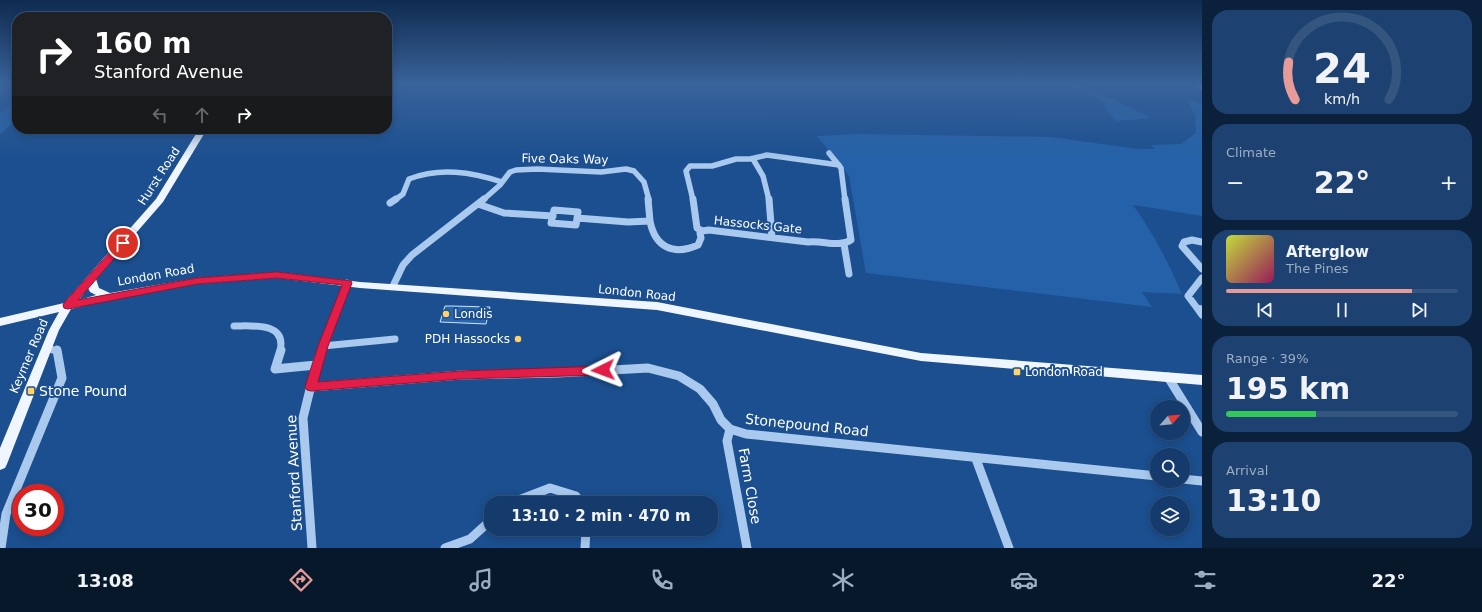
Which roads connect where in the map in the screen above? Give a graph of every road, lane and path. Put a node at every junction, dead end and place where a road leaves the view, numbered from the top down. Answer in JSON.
{"nodes":[{"id":1,"x":200,"y":134,"type":"edge"},
{"id":2,"x":829,"y":154,"type":"dead end"},
{"id":3,"x":753,"y":158,"type":"junction"},
{"id":4,"x":839,"y":165,"type":"junction"},
{"id":5,"x":502,"y":182,"type":"junction"},
{"id":6,"x":390,"y":203,"type":"dead end"},
{"id":7,"x":478,"y":204,"type":"junction"},
{"id":8,"x":552,"y":216,"type":"junction"},
{"id":9,"x":577,"y":218,"type":"junction"},
{"id":10,"x":650,"y":221,"type":"junction"},
{"id":11,"x":702,"y":231,"type":"junction"},
{"id":12,"x":772,"y":237,"type":"junction"},
{"id":13,"x":1202,"y":242,"type":"edge"},
{"id":14,"x":844,"y":244,"type":"junction"},
{"id":15,"x":1202,"y":269,"type":"edge"},
{"id":16,"x":849,"y":274,"type":"dead end"},
{"id":17,"x":91,"y":278,"type":"junction"},
{"id":18,"x":1202,"y":278,"type":"edge"},
{"id":19,"x":347,"y":283,"type":"junction"},
{"id":20,"x":393,"y":286,"type":"junction"},
{"id":21,"x":109,"y":297,"type":"junction"},
{"id":22,"x":68,"y":305,"type":"junction"},
{"id":23,"x":1199,"y":308,"type":"edge"},
{"id":24,"x":1202,"y":315,"type":"edge"},
{"id":25,"x":0,"y":322,"type":"edge"},
{"id":26,"x":234,"y":326,"type":"dead end"},
{"id":27,"x":395,"y":338,"type":"dead end"},
{"id":28,"x":323,"y":346,"type":"junction"},
{"id":29,"x":46,"y":348,"type":"junction"},
{"id":30,"x":316,"y":365,"type":"junction"},
{"id":31,"x":1168,"y":377,"type":"junction"},
{"id":32,"x":1202,"y":380,"type":"edge"},
{"id":33,"x":311,"y":387,"type":"junction"},
{"id":34,"x":730,"y":429,"type":"junction"},
{"id":35,"x":1202,"y":432,"type":"edge"},
{"id":36,"x":976,"y":459,"type":"junction"},
{"id":37,"x":0,"y":464,"type":"edge"},
{"id":38,"x":1150,"y":475,"type":"edge"},
{"id":39,"x":1190,"y":479,"type":"edge"},
{"id":40,"x":1202,"y":480,"type":"edge"},
{"id":41,"x":529,"y":496,"type":"edge"},
{"id":42,"x":576,"y":496,"type":"edge"},
{"id":43,"x":484,"y":526,"type":"edge"},
{"id":44,"x":586,"y":536,"type":"edge"},
{"id":45,"x":1,"y":548,"type":"edge"},
{"id":46,"x":312,"y":548,"type":"edge"},
{"id":47,"x":445,"y":548,"type":"edge"},
{"id":48,"x":585,"y":548,"type":"edge"},
{"id":49,"x":747,"y":548,"type":"edge"},
{"id":50,"x":1009,"y":548,"type":"edge"}],
"edges":[{"from":1,"to":17,"type":"main road","name":"Hurst Road"},
{"from":2,"to":4,"type":"street"},
{"from":3,"to":4,"type":"street"},
{"from":3,"to":11,"type":"street"},
{"from":3,"to":12,"type":"street"},
{"from":4,"to":14,"type":"street"},
{"from":5,"to":6,"type":"street"},
{"from":5,"to":7,"type":"street","name":"Five Oaks Way"},
{"from":5,"to":10,"type":"street","name":"Five Oaks Way"},
{"from":7,"to":8,"type":"street"},
{"from":7,"to":20,"type":"street"},
{"from":8,"to":9,"type":"street"},
{"from":8,"to":9,"type":"street"},
{"from":9,"to":10,"type":"street"},
{"from":10,"to":11,"type":"street","name":"Hassocks Gate"},
{"from":11,"to":12,"type":"street","name":"Hassocks Gate"},
{"from":12,"to":14,"type":"street","name":"Hassocks Gate"},
{"from":13,"to":15,"type":"street"},
{"from":14,"to":16,"type":"street"},
{"from":17,"to":21,"type":"main road"},
{"from":17,"to":22,"type":"main road","name":"Hurst Road"},
{"from":18,"to":23,"type":"street"},
{"from":19,"to":20,"type":"main road","name":"London Road"},
{"from":19,"to":21,"type":"main road","name":"London Road"},
{"from":19,"to":28,"type":"street","name":"Stanford Avenue"},
{"from":20,"to":31,"type":"main road","name":"London Road"},
{"from":21,"to":22,"type":"main road","name":"London Road"},
{"from":22,"to":25,"type":"main road","name":"London Road"},
{"from":22,"to":29,"type":"main road","name":"Keymer Road"},
{"from":23,"to":24,"type":"street"},
{"from":26,"to":30,"type":"street"},
{"from":27,"to":28,"type":"street"},
{"from":28,"to":30,"type":"street","name":"Stanford Avenue"},
{"from":29,"to":37,"type":"main road","name":"Keymer Road"},
{"from":29,"to":45,"type":"street"},
{"from":30,"to":33,"type":"street","name":"Stanford Avenue"},
{"from":31,"to":32,"type":"main road","name":"London Road"},
{"from":31,"to":35,"type":"street"},
{"from":33,"to":34,"type":"street","name":"Stonepound Road"},
{"from":33,"to":46,"type":"street","name":"Stanford Avenue"},
{"from":34,"to":36,"type":"street","name":"Stonepound Road"},
{"from":34,"to":49,"type":"street","name":"Farm Close"},
{"from":36,"to":38,"type":"street","name":"Stonepound Road"},
{"from":36,"to":50,"type":"street"},
{"from":39,"to":40,"type":"street"},
{"from":41,"to":42,"type":"street"},
{"from":43,"to":47,"type":"street"},
{"from":44,"to":48,"type":"street"}]}
